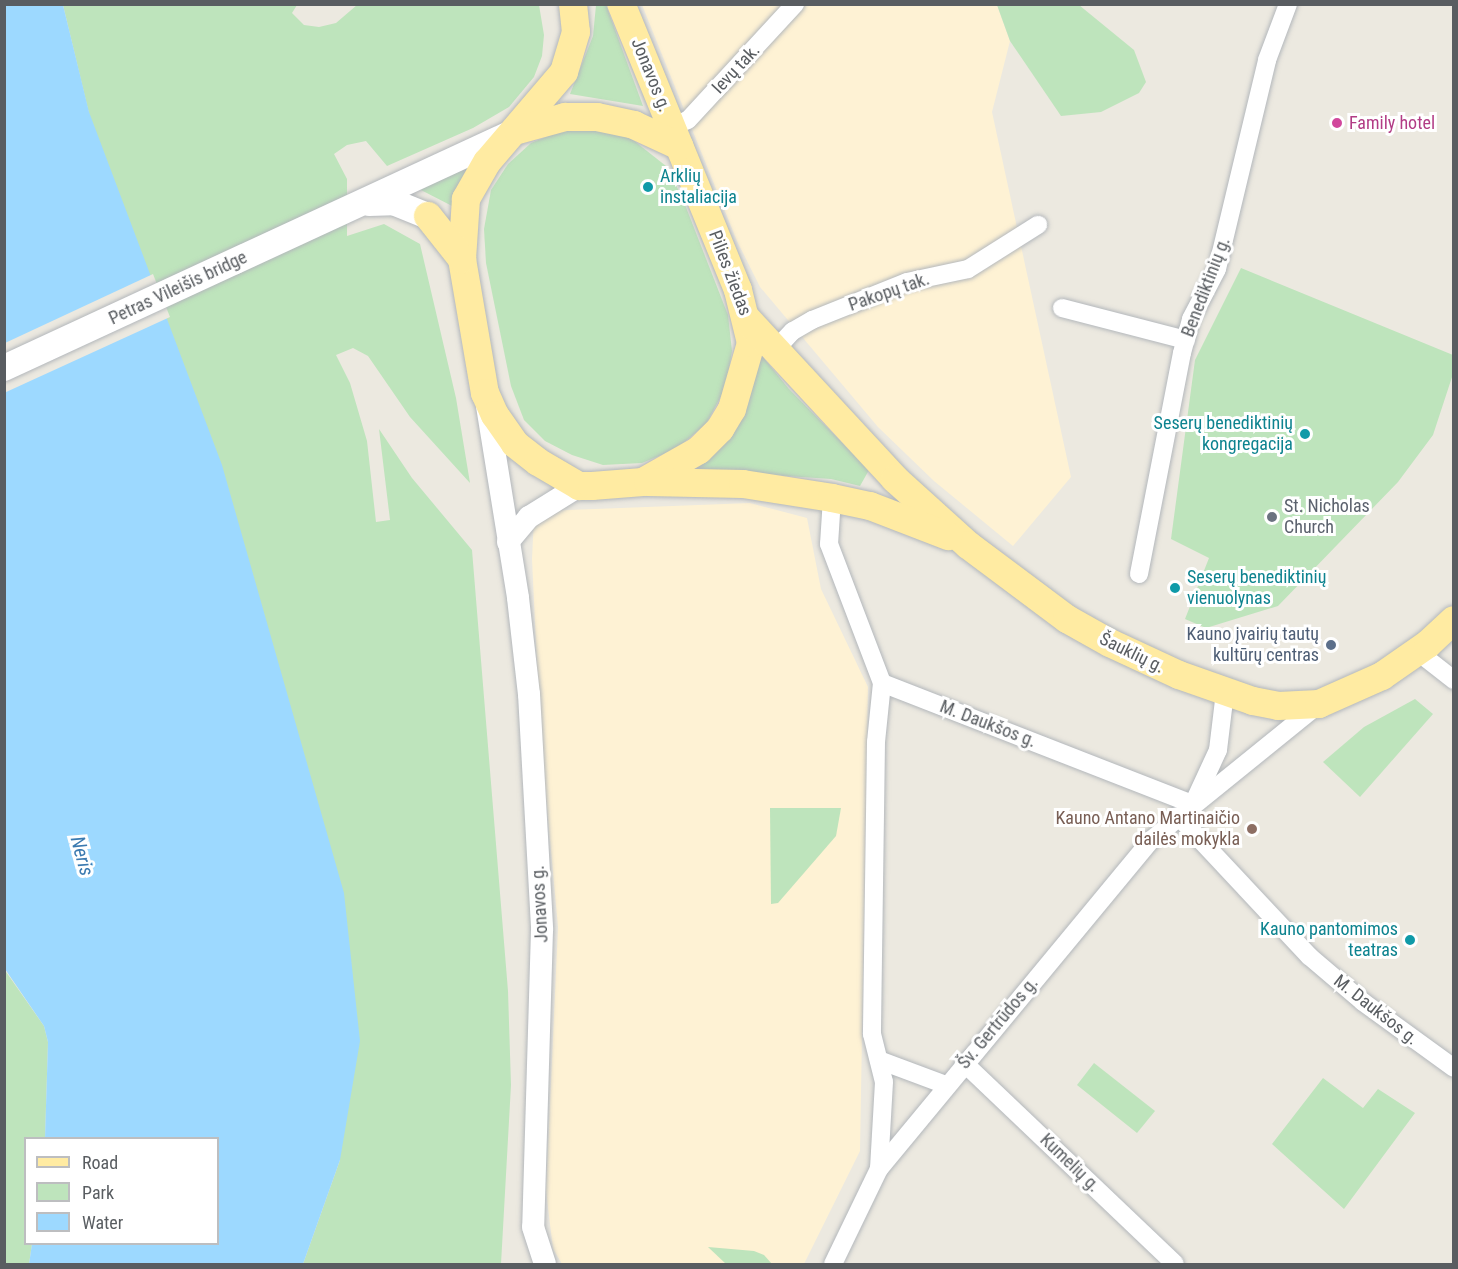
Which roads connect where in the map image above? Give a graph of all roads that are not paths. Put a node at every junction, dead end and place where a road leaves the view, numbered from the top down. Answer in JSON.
{"nodes":[{"id":1,"x":573,"y":4,"type":"edge"},
{"id":2,"x":621,"y":4,"type":"edge"},
{"id":3,"x":795,"y":4,"type":"edge"},
{"id":4,"x":1288,"y":4,"type":"edge"},
{"id":5,"x":518,"y":130,"type":"junction"},
{"id":6,"x":675,"y":137,"type":"junction"},
{"id":7,"x":357,"y":205,"type":"junction"},
{"id":8,"x":428,"y":216,"type":"joint"},
{"id":9,"x":1038,"y":225,"type":"dead end"},
{"id":10,"x":462,"y":259,"type":"junction"},
{"id":11,"x":1062,"y":308,"type":"dead end"},
{"id":12,"x":748,"y":320,"type":"junction"},
{"id":13,"x":1186,"y":340,"type":"junction"},
{"id":14,"x":775,"y":350,"type":"junction"},
{"id":15,"x":4,"y":368,"type":"edge"},
{"id":16,"x":485,"y":393,"type":"junction"},
{"id":17,"x":643,"y":482,"type":"junction"},
{"id":18,"x":579,"y":486,"type":"junction"},
{"id":19,"x":832,"y":498,"type":"junction"},
{"id":20,"x":508,"y":542,"type":"junction"},
{"id":21,"x":968,"y":545,"type":"junction"},
{"id":22,"x":1139,"y":574,"type":"dead end"},
{"id":23,"x":1454,"y":620,"type":"edge"},
{"id":24,"x":1418,"y":652,"type":"junction"},
{"id":25,"x":1454,"y":680,"type":"edge"},
{"id":26,"x":882,"y":683,"type":"junction"},
{"id":27,"x":1226,"y":692,"type":"junction"},
{"id":28,"x":1320,"y":704,"type":"junction"},
{"id":29,"x":1193,"y":804,"type":"junction"},
{"id":30,"x":1178,"y":816,"type":"junction"},
{"id":31,"x":879,"y":1060,"type":"junction"},
{"id":32,"x":964,"y":1063,"type":"junction"},
{"id":33,"x":1454,"y":1068,"type":"edge"},
{"id":34,"x":946,"y":1085,"type":"junction"},
{"id":35,"x":879,"y":1170,"type":"junction"},
{"id":36,"x":545,"y":1264,"type":"edge"},
{"id":37,"x":833,"y":1264,"type":"edge"},
{"id":38,"x":1174,"y":1264,"type":"edge"}],
"edges":[{"from":1,"to":5,"type":"main road"},
{"from":2,"to":6,"type":"main road","name":"Jonavos g."},
{"from":3,"to":6,"type":"street","name":"Ievų tak."},
{"from":4,"to":13,"type":"street","name":"Benediktinių g."},
{"from":5,"to":6,"type":"main road"},
{"from":5,"to":7,"type":"main road","name":"Petras Vileišis bridge"},
{"from":5,"to":10,"type":"main road"},
{"from":6,"to":12,"type":"main road","name":"Pilies žiedas"},
{"from":7,"to":8,"type":"main road"},
{"from":7,"to":15,"type":"main road","name":"Petras Vileišis bridge"},
{"from":8,"to":10,"type":"main road"},
{"from":9,"to":14,"type":"street","name":"Pakopų tak."},
{"from":10,"to":16,"type":"main road"},
{"from":11,"to":13,"type":"street"},
{"from":12,"to":14,"type":"main road","name":"Šauklių g."},
{"from":12,"to":17,"type":"main road","name":"Pilies žiedas"},
{"from":13,"to":22,"type":"street","name":"Benediktinių g."},
{"from":14,"to":21,"type":"main road","name":"Šauklių g."},
{"from":16,"to":18,"type":"main road"},
{"from":16,"to":20,"type":"street","name":"Jonavos g."},
{"from":17,"to":18,"type":"main road","name":"Pilies žiedas"},
{"from":17,"to":19,"type":"main road","name":"Šauklių g."},
{"from":18,"to":20,"type":"street"},
{"from":19,"to":21,"type":"main road","name":"Šauklių g."},
{"from":19,"to":26,"type":"street"},
{"from":20,"to":36,"type":"street","name":"Jonavos g."},
{"from":21,"to":27,"type":"main road","name":"Šauklių g."},
{"from":23,"to":24,"type":"main road","name":"Šv. Gertrūdos g."},
{"from":24,"to":25,"type":"street"},
{"from":24,"to":28,"type":"main road","name":"Šv. Gertrūdos g."},
{"from":26,"to":29,"type":"street","name":"M. Daukšos g."},
{"from":26,"to":31,"type":"street"},
{"from":27,"to":28,"type":"main road","name":"Šauklių g."},
{"from":27,"to":29,"type":"street","name":"Šv. Gertrūdos g."},
{"from":28,"to":29,"type":"street","name":"Šv. Gertrūdos g."},
{"from":29,"to":30,"type":"street","name":"Šv. Gertrūdos g."},
{"from":30,"to":32,"type":"street","name":"Šv. Gertrūdos g."},
{"from":30,"to":33,"type":"street","name":"M. Daukšos g."},
{"from":31,"to":34,"type":"street"},
{"from":31,"to":35,"type":"street"},
{"from":32,"to":34,"type":"street","name":"Šv. Gertrūdos g."},
{"from":32,"to":38,"type":"street","name":"Kumelių g."},
{"from":34,"to":35,"type":"street","name":"Šv. Gertrūdos g."},
{"from":35,"to":37,"type":"street","name":"Šv. Gertrūdos g."}]}
